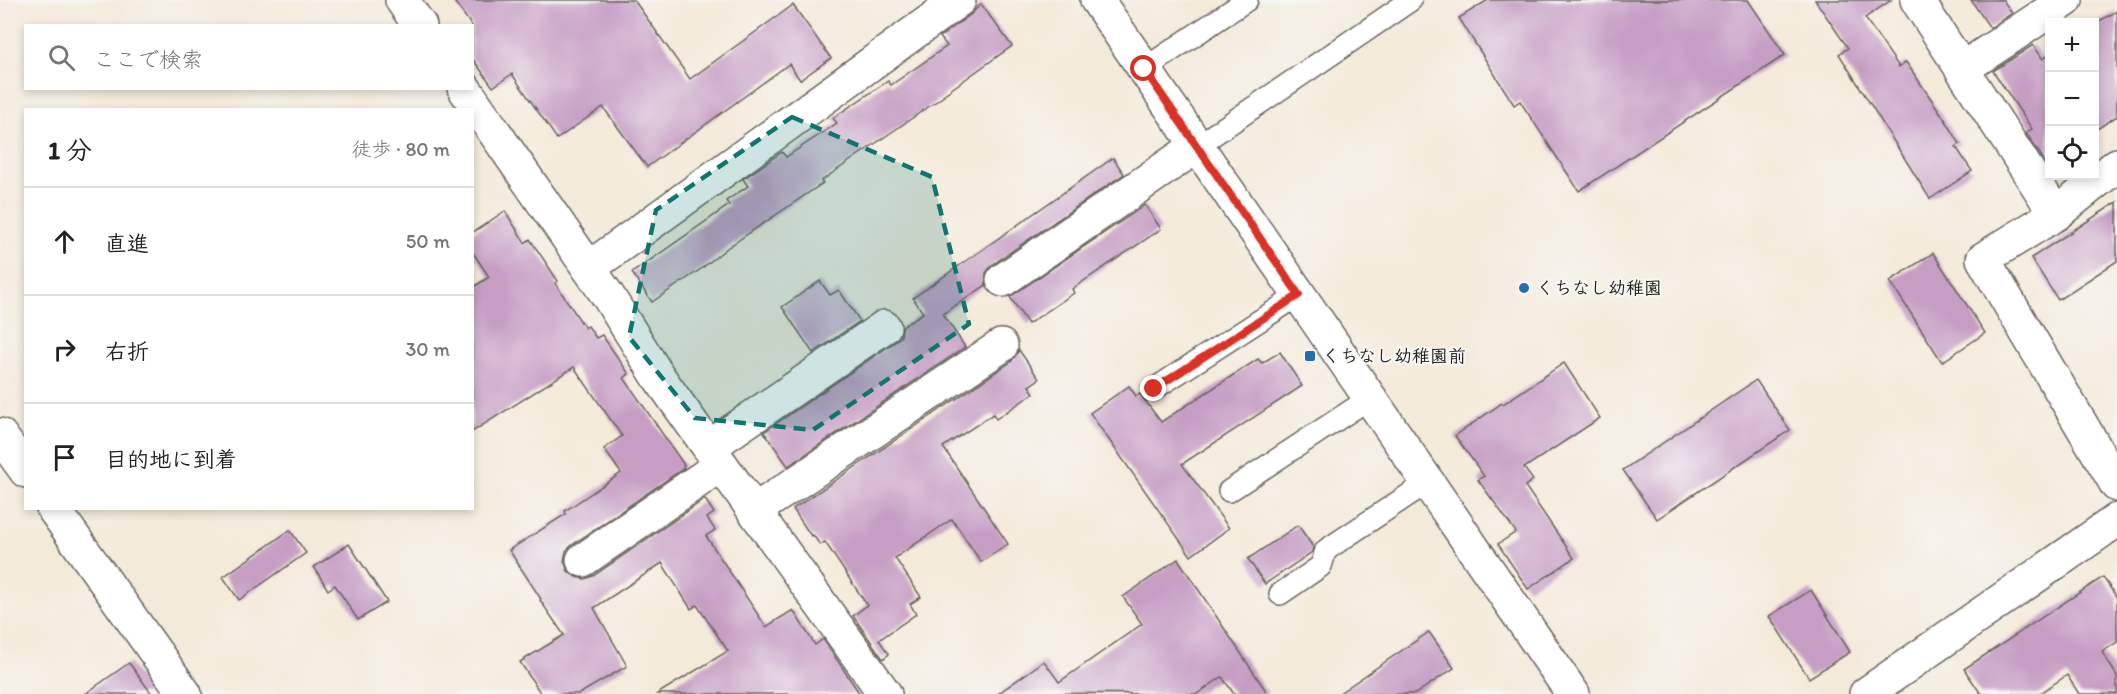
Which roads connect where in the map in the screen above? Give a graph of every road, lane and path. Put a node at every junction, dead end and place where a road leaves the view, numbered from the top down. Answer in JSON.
{"nodes":[{"id":1,"x":402,"y":0,"type":"edge"},
{"id":2,"x":959,"y":0,"type":"edge"},
{"id":3,"x":1247,"y":0,"type":"edge"},
{"id":4,"x":1411,"y":0,"type":"edge"},
{"id":5,"x":1917,"y":0,"type":"edge"},
{"id":6,"x":2066,"y":0,"type":"edge"},
{"id":7,"x":1104,"y":3,"type":"edge"},
{"id":8,"x":419,"y":24,"type":"edge"},
{"id":9,"x":1144,"y":69,"type":"junction"},
{"id":10,"x":1962,"y":69,"type":"junction"},
{"id":11,"x":465,"y":90,"type":"edge"},
{"id":12,"x":1197,"y":146,"type":"junction"},
{"id":13,"x":2117,"y":165,"type":"edge"},
{"id":14,"x":2056,"y":214,"type":"junction"},
{"id":15,"x":589,"y":268,"type":"junction"},
{"id":16,"x":1003,"y":280,"type":"dead end"},
{"id":17,"x":1299,"y":295,"type":"junction"},
{"id":18,"x":884,"y":327,"type":"dead end"},
{"id":19,"x":1001,"y":346,"type":"dead end"},
{"id":20,"x":1154,"y":389,"type":"dead end"},
{"id":21,"x":1370,"y":398,"type":"junction"},
{"id":22,"x":0,"y":435,"type":"edge"},
{"id":23,"x":715,"y":456,"type":"junction"},
{"id":24,"x":24,"y":468,"type":"edge"},
{"id":25,"x":1428,"y":482,"type":"junction"},
{"id":26,"x":2117,"y":485,"type":"edge"},
{"id":27,"x":1229,"y":492,"type":"dead end"},
{"id":28,"x":53,"y":510,"type":"edge"},
{"id":29,"x":754,"y":511,"type":"junction"},
{"id":30,"x":2117,"y":520,"type":"edge"},
{"id":31,"x":582,"y":560,"type":"dead end"},
{"id":32,"x":1280,"y":594,"type":"dead end"},
{"id":33,"x":185,"y":694,"type":"edge"},
{"id":34,"x":885,"y":694,"type":"edge"},
{"id":35,"x":1573,"y":694,"type":"edge"},
{"id":36,"x":1866,"y":694,"type":"edge"}],
"edges":[{"from":1,"to":8,"type":"street"},
{"from":2,"to":15,"type":"street"},
{"from":3,"to":9,"type":"lane"},
{"from":4,"to":12,"type":"lane"},
{"from":5,"to":10,"type":"street"},
{"from":6,"to":10,"type":"street"},
{"from":7,"to":9,"type":"street"},
{"from":9,"to":12,"type":"street"},
{"from":10,"to":14,"type":"street"},
{"from":11,"to":15,"type":"street"},
{"from":12,"to":16,"type":"street"},
{"from":12,"to":17,"type":"street"},
{"from":13,"to":14,"type":"street"},
{"from":14,"to":26,"type":"street"},
{"from":15,"to":23,"type":"street"},
{"from":17,"to":20,"type":"lane"},
{"from":17,"to":21,"type":"street"},
{"from":18,"to":23,"type":"street"},
{"from":19,"to":29,"type":"street"},
{"from":21,"to":25,"type":"street"},
{"from":21,"to":27,"type":"lane"},
{"from":22,"to":24,"type":"street"},
{"from":23,"to":29,"type":"street"},
{"from":23,"to":31,"type":"street"},
{"from":25,"to":32,"type":"lane"},
{"from":25,"to":35,"type":"street"},
{"from":28,"to":33,"type":"street"},
{"from":29,"to":34,"type":"street"},
{"from":30,"to":36,"type":"street"}]}
